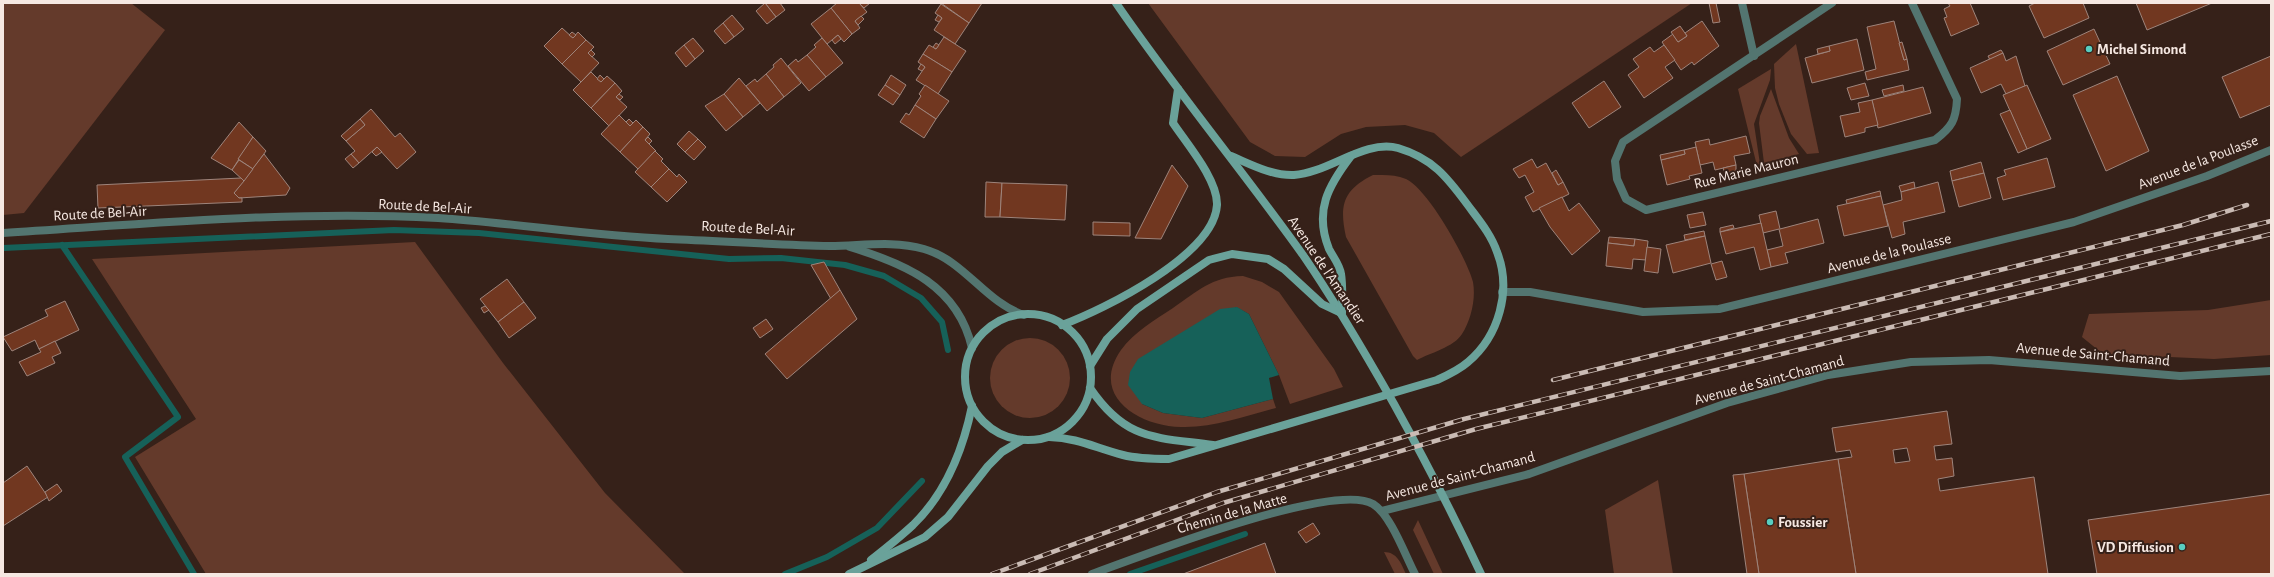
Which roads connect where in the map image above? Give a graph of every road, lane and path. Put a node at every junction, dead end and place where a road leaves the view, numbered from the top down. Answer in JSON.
{"nodes":[{"id":1,"x":1116,"y":3,"type":"edge"},
{"id":2,"x":1742,"y":3,"type":"edge"},
{"id":3,"x":1832,"y":3,"type":"edge"},
{"id":4,"x":1912,"y":3,"type":"edge"},
{"id":5,"x":1754,"y":56,"type":"junction"},
{"id":6,"x":1178,"y":89,"type":"junction"},
{"id":7,"x":2271,"y":150,"type":"edge"},
{"id":8,"x":1231,"y":156,"type":"junction"},
{"id":9,"x":1351,"y":156,"type":"junction"},
{"id":10,"x":3,"y":233,"type":"edge"},
{"id":11,"x":845,"y":246,"type":"junction"},
{"id":12,"x":1502,"y":292,"type":"junction"},
{"id":13,"x":1342,"y":314,"type":"junction"},
{"id":14,"x":1024,"y":315,"type":"junction"},
{"id":15,"x":1062,"y":325,"type":"junction"},
{"id":16,"x":972,"y":348,"type":"junction"},
{"id":17,"x":1090,"y":366,"type":"junction"},
{"id":18,"x":2271,"y":371,"type":"edge"},
{"id":19,"x":1090,"y":388,"type":"junction"},
{"id":20,"x":972,"y":406,"type":"junction"},
{"id":21,"x":1048,"y":437,"type":"junction"},
{"id":22,"x":1022,"y":440,"type":"junction"},
{"id":23,"x":1215,"y":446,"type":"junction"},
{"id":24,"x":1382,"y":511,"type":"junction"},
{"id":25,"x":862,"y":569,"type":"junction"},
{"id":26,"x":849,"y":574,"type":"edge"},
{"id":27,"x":1092,"y":574,"type":"edge"},
{"id":28,"x":1414,"y":574,"type":"edge"},
{"id":29,"x":1481,"y":574,"type":"edge"}],
"edges":[{"from":1,"to":6,"type":"main road","name":"Avenue de l'Amandier"},
{"from":2,"to":5,"type":"street"},
{"from":3,"to":5,"type":"street","name":"Rue Marie Mauron"},
{"from":4,"to":5,"type":"street","name":"Rue Marie Mauron"},
{"from":6,"to":8,"type":"main road","name":"Avenue de l'Amandier"},
{"from":6,"to":15,"type":"main road"},
{"from":7,"to":12,"type":"street","name":"Avenue de la Poulasse"},
{"from":8,"to":9,"type":"main road"},
{"from":8,"to":13,"type":"main road","name":"Avenue de l'Amandier"},
{"from":9,"to":12,"type":"main road"},
{"from":9,"to":13,"type":"main road"},
{"from":10,"to":11,"type":"street","name":"Route de Bel-Air"},
{"from":11,"to":14,"type":"street","name":"Route de Bel-Air"},
{"from":11,"to":16,"type":"street","name":"Route de Bel-Air"},
{"from":12,"to":23,"type":"main road"},
{"from":13,"to":17,"type":"main road"},
{"from":13,"to":29,"type":"main road","name":"Avenue de l'Amandier"},
{"from":14,"to":15,"type":"main road"},
{"from":14,"to":16,"type":"main road"},
{"from":15,"to":17,"type":"main road"},
{"from":16,"to":20,"type":"main road"},
{"from":17,"to":19,"type":"main road"},
{"from":18,"to":24,"type":"street","name":"Avenue de Saint-Chamand"},
{"from":19,"to":21,"type":"main road"},
{"from":19,"to":23,"type":"main road"},
{"from":20,"to":22,"type":"main road"},
{"from":20,"to":25,"type":"main road"},
{"from":21,"to":22,"type":"main road"},
{"from":21,"to":23,"type":"main road"},
{"from":22,"to":25,"type":"main road"},
{"from":24,"to":27,"type":"street","name":"Chemin de la Matte"},
{"from":24,"to":28,"type":"street","name":"Avenue de Saint-Chamand"},
{"from":25,"to":26,"type":"main road"}]}
